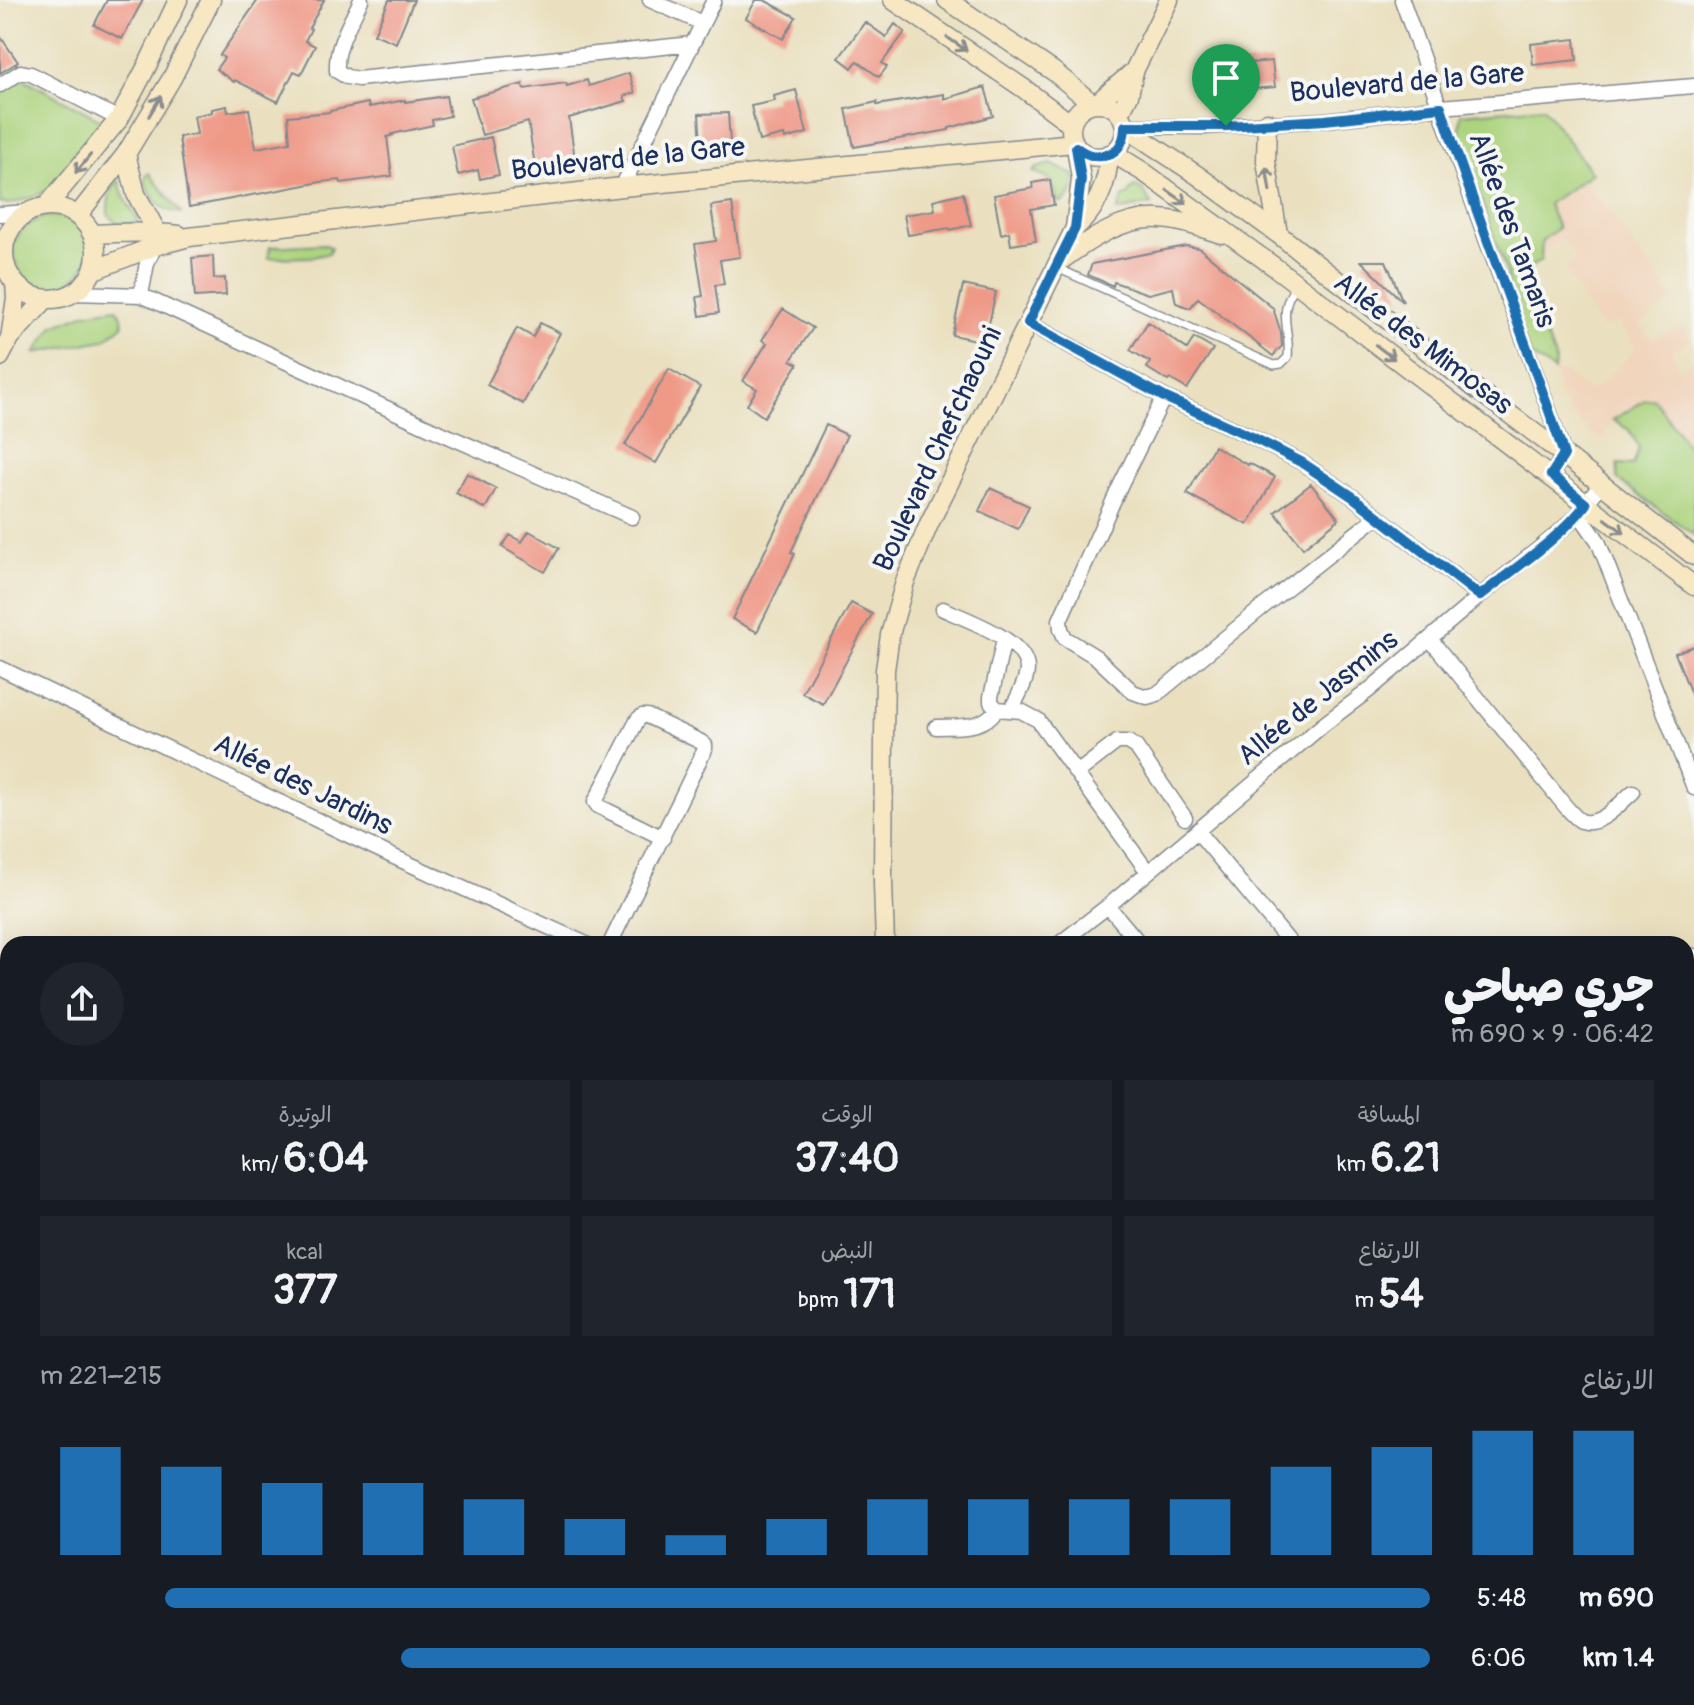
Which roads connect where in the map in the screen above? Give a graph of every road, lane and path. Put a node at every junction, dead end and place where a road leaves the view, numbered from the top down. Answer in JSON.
{"nodes":[{"id":1,"x":178,"y":0,"type":"edge"},
{"id":2,"x":211,"y":0,"type":"edge"},
{"id":3,"x":361,"y":0,"type":"edge"},
{"id":4,"x":650,"y":0,"type":"edge"},
{"id":5,"x":714,"y":0,"type":"edge"},
{"id":6,"x":893,"y":0,"type":"edge"},
{"id":7,"x":947,"y":0,"type":"edge"},
{"id":8,"x":1169,"y":0,"type":"edge"},
{"id":9,"x":1402,"y":0,"type":"edge"},
{"id":10,"x":702,"y":23,"type":"junction"},
{"id":11,"x":692,"y":44,"type":"junction"},
{"id":12,"x":1134,"y":71,"type":"junction"},
{"id":13,"x":0,"y":85,"type":"edge"},
{"id":14,"x":1694,"y":86,"type":"edge"},
{"id":15,"x":1095,"y":103,"type":"junction"},
{"id":16,"x":1441,"y":107,"type":"junction"},
{"id":17,"x":119,"y":119,"type":"junction"},
{"id":18,"x":1267,"y":122,"type":"junction"},
{"id":19,"x":1124,"y":123,"type":"junction"},
{"id":20,"x":1073,"y":138,"type":"junction"},
{"id":21,"x":126,"y":154,"type":"junction"},
{"id":22,"x":1111,"y":154,"type":"junction"},
{"id":23,"x":622,"y":187,"type":"junction"},
{"id":24,"x":47,"y":206,"type":"junction"},
{"id":25,"x":78,"y":215,"type":"junction"},
{"id":26,"x":4,"y":224,"type":"edge"},
{"id":27,"x":1075,"y":228,"type":"junction"},
{"id":28,"x":93,"y":234,"type":"junction"},
{"id":29,"x":1278,"y":234,"type":"junction"},
{"id":30,"x":1232,"y":236,"type":"junction"},
{"id":31,"x":156,"y":239,"type":"junction"},
{"id":32,"x":1059,"y":264,"type":"junction"},
{"id":33,"x":94,"y":270,"type":"junction"},
{"id":34,"x":7,"y":274,"type":"edge"},
{"id":35,"x":1298,"y":284,"type":"junction"},
{"id":36,"x":74,"y":293,"type":"junction"},
{"id":37,"x":141,"y":295,"type":"junction"},
{"id":38,"x":46,"y":299,"type":"junction"},
{"id":39,"x":1028,"y":323,"type":"junction"},
{"id":40,"x":3,"y":350,"type":"edge"},
{"id":41,"x":1164,"y":397,"type":"junction"},
{"id":42,"x":1564,"y":455,"type":"junction"},
{"id":43,"x":1551,"y":475,"type":"junction"},
{"id":44,"x":1601,"y":484,"type":"junction"},
{"id":45,"x":1583,"y":509,"type":"junction"},
{"id":46,"x":1378,"y":516,"type":"junction"},
{"id":47,"x":632,"y":517,"type":"dead end"},
{"id":48,"x":1694,"y":556,"type":"edge"},
{"id":49,"x":1694,"y":586,"type":"edge"},
{"id":50,"x":1480,"y":596,"type":"junction"},
{"id":51,"x":943,"y":609,"type":"dead end"},
{"id":52,"x":1004,"y":639,"type":"junction"},
{"id":53,"x":1430,"y":639,"type":"junction"},
{"id":54,"x":0,"y":668,"type":"edge"},
{"id":55,"x":1004,"y":710,"type":"junction"},
{"id":56,"x":936,"y":727,"type":"dead end"},
{"id":57,"x":1077,"y":773,"type":"junction"},
{"id":58,"x":1694,"y":788,"type":"edge"},
{"id":59,"x":1633,"y":792,"type":"dead end"},
{"id":60,"x":1185,"y":818,"type":"dead end"},
{"id":61,"x":1197,"y":831,"type":"junction"},
{"id":62,"x":663,"y":838,"type":"junction"},
{"id":63,"x":1148,"y":872,"type":"junction"},
{"id":64,"x":1108,"y":906,"type":"junction"},
{"id":65,"x":568,"y":936,"type":"edge"},
{"id":66,"x":614,"y":936,"type":"edge"},
{"id":67,"x":885,"y":936,"type":"edge"},
{"id":68,"x":1069,"y":936,"type":"edge"},
{"id":69,"x":1133,"y":936,"type":"edge"},
{"id":70,"x":1284,"y":936,"type":"edge"}],
"edges":[{"from":1,"to":17,"type":"street"},
{"from":21,"to":2,"type":"street","one_way":true},
{"from":3,"to":11,"type":"street"},
{"from":4,"to":10,"type":"street"},
{"from":5,"to":10,"type":"street"},
{"from":6,"to":20,"type":"street","one_way":true},
{"from":7,"to":15,"type":"street"},
{"from":8,"to":12,"type":"street"},
{"from":9,"to":16,"type":"street","name":"Allée des Tamaris"},
{"from":10,"to":11,"type":"street"},
{"from":11,"to":23,"type":"street"},
{"from":12,"to":15,"type":"street"},
{"from":12,"to":19,"type":"street"},
{"from":13,"to":17,"type":"street"},
{"from":14,"to":16,"type":"street","name":"Boulevard de la Gare"},
{"from":15,"to":19,"type":"street"},
{"from":15,"to":20,"type":"street"},
{"from":16,"to":18,"type":"street","name":"Boulevard de la Gare"},
{"from":16,"to":42,"type":"street","name":"Allée des Tamaris"},
{"from":17,"to":24,"type":"street","one_way":true},
{"from":18,"to":19,"type":"street","name":"Boulevard de la Gare"},
{"from":29,"to":18,"type":"street","one_way":true},
{"from":19,"to":22,"type":"street"},
{"from":19,"to":29,"type":"street","name":"Allée des Mimosas"},
{"from":20,"to":22,"type":"street"},
{"from":20,"to":23,"type":"street","name":"Boulevard de la Gare"},
{"from":20,"to":27,"type":"street","name":"Boulevard Chefchaouni"},
{"from":21,"to":25,"type":"street"},
{"from":21,"to":31,"type":"street"},
{"from":22,"to":27,"type":"street","name":"Boulevard Chefchaouni"},
{"from":22,"to":30,"type":"street","name":"Allée des Mimosas","one_way":true},
{"from":23,"to":31,"type":"street","name":"Boulevard de la Gare"},
{"from":24,"to":25,"type":"street"},
{"from":24,"to":26,"type":"street"},
{"from":25,"to":28,"type":"street"},
{"from":26,"to":34,"type":"street"},
{"from":27,"to":32,"type":"street","name":"Boulevard Chefchaouni"},
{"from":28,"to":31,"type":"street","name":"Boulevard de la Gare"},
{"from":28,"to":33,"type":"street"},
{"from":29,"to":42,"type":"street","name":"Allée des Mimosas"},
{"from":30,"to":32,"type":"street"},
{"from":30,"to":35,"type":"street","name":"Allée des Mimosas"},
{"from":31,"to":33,"type":"street","name":"Boulevard de la Gare"},
{"from":31,"to":37,"type":"street"},
{"from":32,"to":35,"type":"lane"},
{"from":32,"to":39,"type":"street","name":"Boulevard Chefchaouni"},
{"from":33,"to":36,"type":"street"},
{"from":34,"to":38,"type":"street"},
{"from":34,"to":40,"type":"street"},
{"from":35,"to":43,"type":"street","name":"Allée des Mimosas","one_way":true},
{"from":36,"to":37,"type":"street"},
{"from":36,"to":38,"type":"street"},
{"from":37,"to":47,"type":"street"},
{"from":38,"to":40,"type":"street"},
{"from":39,"to":41,"type":"street"},
{"from":39,"to":67,"type":"street","name":"Boulevard Chefchaouni"},
{"from":41,"to":46,"type":"street"},
{"from":41,"to":46,"type":"street"},
{"from":42,"to":43,"type":"street"},
{"from":42,"to":44,"type":"street","name":"Allée des Mimosas"},
{"from":43,"to":45,"type":"street","name":"Allée des Mimosas"},
{"from":44,"to":45,"type":"street","name":"Allée de Jasmins"},
{"from":44,"to":48,"type":"street","name":"Allée des Mimosas"},
{"from":45,"to":49,"type":"street","name":"Allée des Mimosas","one_way":true},
{"from":45,"to":50,"type":"street","name":"Allée de Jasmins"},
{"from":45,"to":58,"type":"street"},
{"from":46,"to":50,"type":"street"},
{"from":50,"to":53,"type":"street","name":"Allée de Jasmins"},
{"from":51,"to":52,"type":"street"},
{"from":52,"to":55,"type":"street"},
{"from":52,"to":55,"type":"street"},
{"from":53,"to":59,"type":"street"},
{"from":53,"to":61,"type":"street","name":"Allée de Jasmins"},
{"from":54,"to":65,"type":"street","name":"Allée des Jardins"},
{"from":55,"to":56,"type":"street"},
{"from":55,"to":57,"type":"street"},
{"from":57,"to":60,"type":"street"},
{"from":57,"to":63,"type":"street"},
{"from":61,"to":63,"type":"street","name":"Allée de Jasmins"},
{"from":61,"to":70,"type":"street"},
{"from":62,"to":62,"type":"street"},
{"from":62,"to":66,"type":"street"},
{"from":63,"to":64,"type":"street","name":"Allée de Jasmins"},
{"from":64,"to":68,"type":"street","name":"Allée de Jasmins"},
{"from":64,"to":69,"type":"street"}]}
